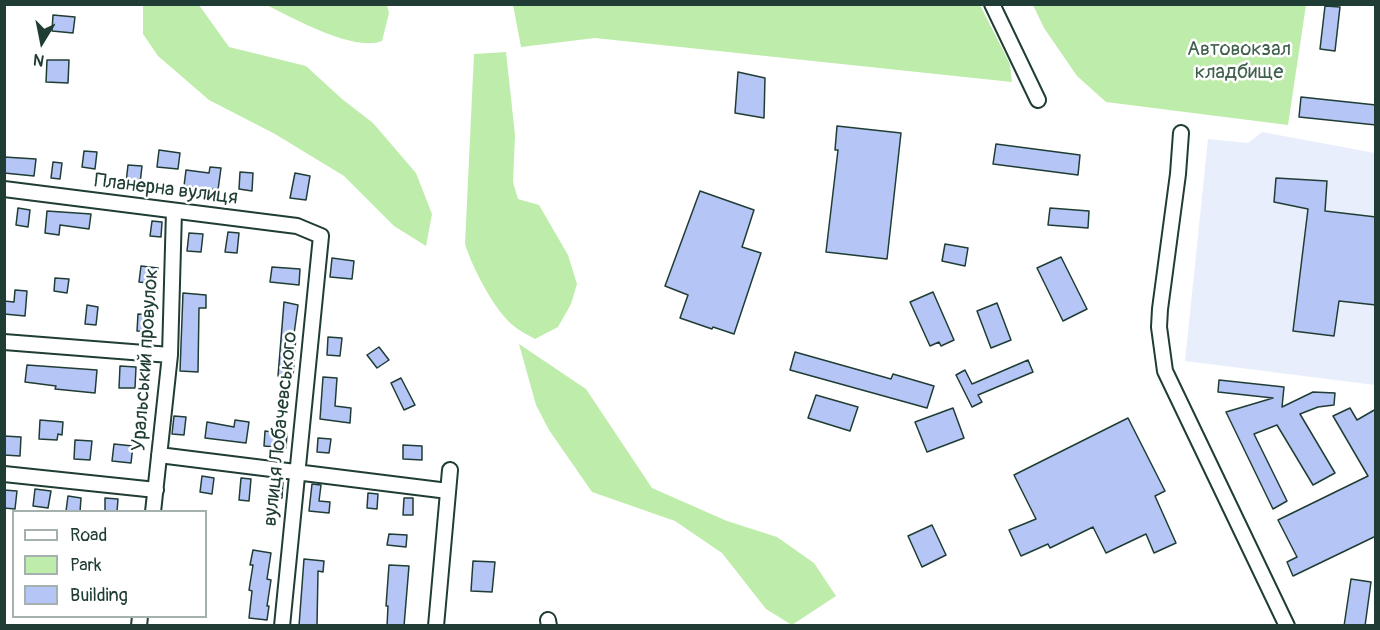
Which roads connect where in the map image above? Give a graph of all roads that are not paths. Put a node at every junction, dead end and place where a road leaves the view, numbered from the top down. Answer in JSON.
{"nodes":[{"id":1,"x":992,"y":4,"type":"edge"},
{"id":2,"x":1038,"y":100,"type":"dead end"},
{"id":3,"x":1181,"y":133,"type":"dead end"},
{"id":4,"x":4,"y":189,"type":"edge"},
{"id":5,"x":174,"y":211,"type":"junction"},
{"id":6,"x":321,"y":236,"type":"joint"},
{"id":7,"x":4,"y":342,"type":"edge"},
{"id":8,"x":170,"y":354,"type":"junction"},
{"id":9,"x":159,"y":455,"type":"junction"},
{"id":10,"x":450,"y":470,"type":"dead end"},
{"id":11,"x":296,"y":471,"type":"junction"},
{"id":12,"x":4,"y":474,"type":"edge"},
{"id":13,"x":156,"y":490,"type":"junction"},
{"id":14,"x":448,"y":491,"type":"junction"},
{"id":15,"x":153,"y":510,"type":"edge"},
{"id":16,"x":282,"y":626,"type":"edge"},
{"id":17,"x":436,"y":626,"type":"edge"},
{"id":18,"x":1287,"y":626,"type":"edge"}],
"edges":[{"from":1,"to":2,"type":"street"},
{"from":3,"to":18,"type":"street"},
{"from":4,"to":5,"type":"street","name":"Планерна вулиця"},
{"from":5,"to":6,"type":"street","name":"Планерна вулиця"},
{"from":5,"to":8,"type":"street","name":"Уральський провулок"},
{"from":6,"to":11,"type":"street","name":"вулиця Лобачевського"},
{"from":7,"to":8,"type":"street"},
{"from":8,"to":9,"type":"street","name":"Уральський провулок"},
{"from":9,"to":11,"type":"street"},
{"from":9,"to":13,"type":"street","name":"Уральський провулок"},
{"from":10,"to":14,"type":"street"},
{"from":11,"to":14,"type":"street"},
{"from":11,"to":16,"type":"street","name":"вулиця Лобачевського"},
{"from":12,"to":13,"type":"street"},
{"from":13,"to":15,"type":"street","name":"Уральський провулок"},
{"from":14,"to":17,"type":"street"}]}
